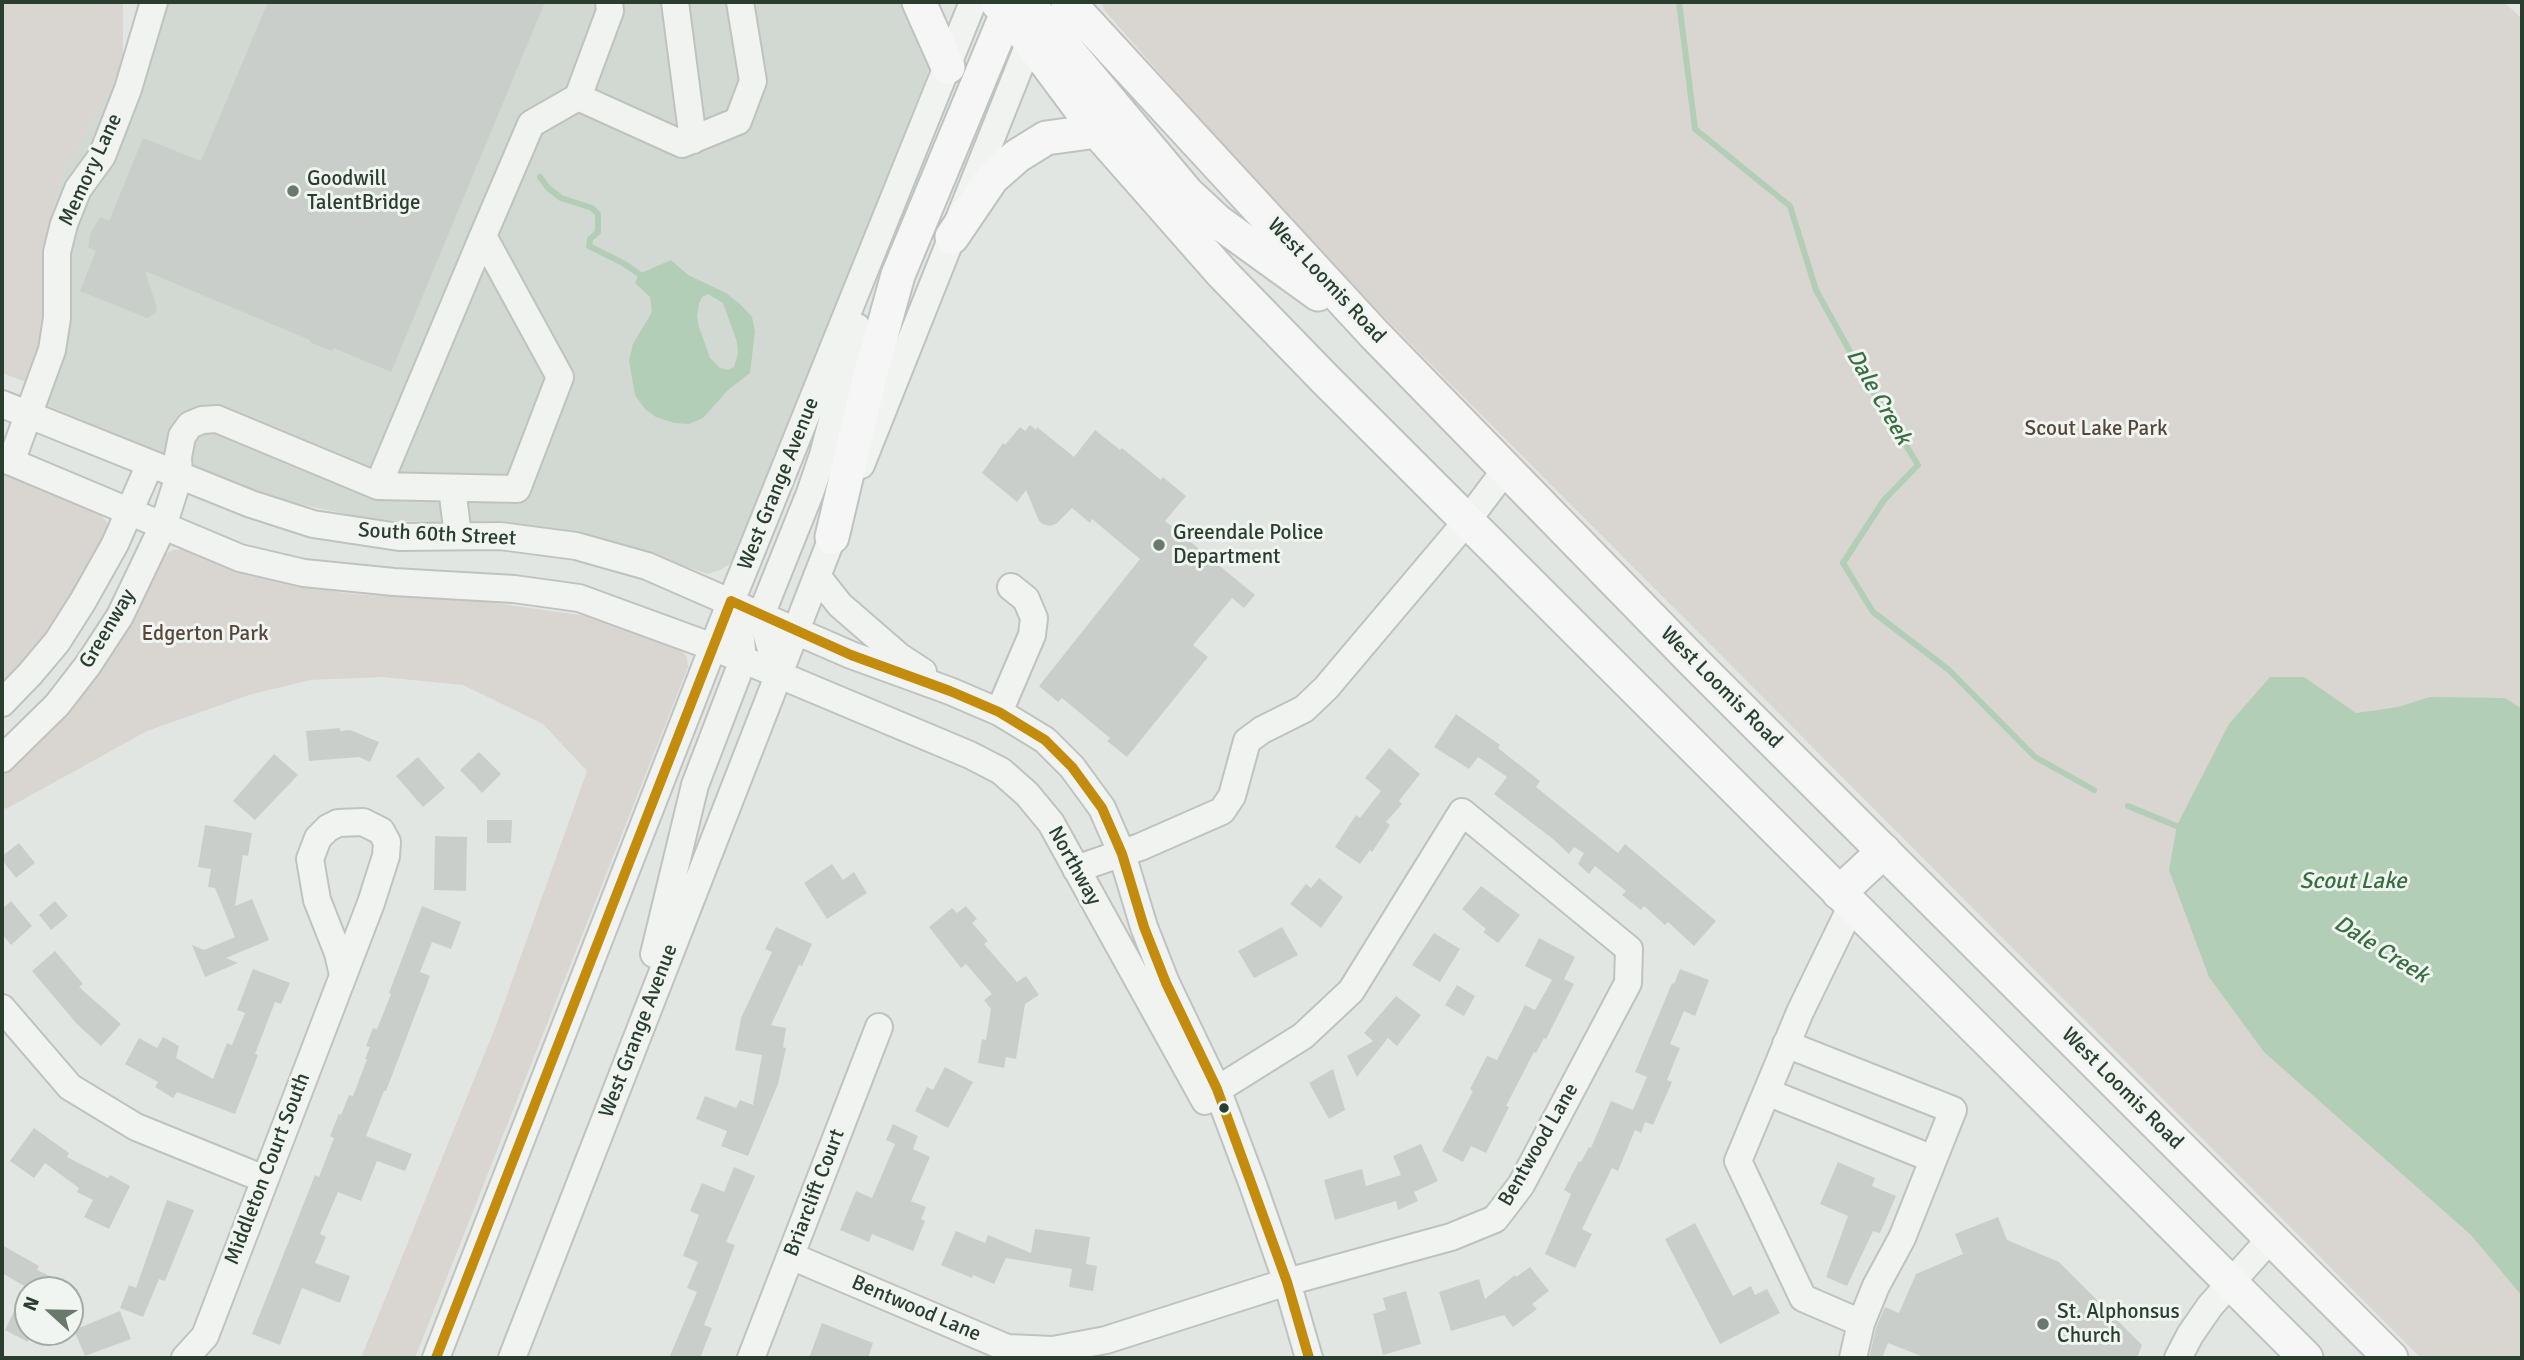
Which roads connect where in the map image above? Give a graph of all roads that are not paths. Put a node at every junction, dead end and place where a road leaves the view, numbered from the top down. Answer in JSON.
{"nodes":[{"id":1,"x":154,"y":2,"type":"edge"},
{"id":2,"x":610,"y":2,"type":"edge"},
{"id":3,"x":676,"y":2,"type":"edge"},
{"id":4,"x":740,"y":2,"type":"edge"},
{"id":5,"x":919,"y":2,"type":"edge"},
{"id":6,"x":973,"y":2,"type":"edge"},
{"id":7,"x":1028,"y":9,"type":"edge"},
{"id":8,"x":948,"y":67,"type":"junction"},
{"id":9,"x":578,"y":97,"type":"junction"},
{"id":10,"x":1097,"y":131,"type":"junction"},
{"id":11,"x":693,"y":140,"type":"junction"},
{"id":12,"x":482,"y":236,"type":"junction"},
{"id":13,"x":880,"y":236,"type":"junction"},
{"id":14,"x":952,"y":237,"type":"junction"},
{"id":15,"x":2,"y":404,"type":"edge"},
{"id":16,"x":30,"y":415,"type":"junction"},
{"id":17,"x":6,"y":460,"type":"edge"},
{"id":18,"x":150,"y":464,"type":"junction"},
{"id":19,"x":1506,"y":469,"type":"junction"},
{"id":20,"x":179,"y":476,"type":"junction"},
{"id":21,"x":378,"y":486,"type":"junction"},
{"id":22,"x":452,"y":488,"type":"junction"},
{"id":23,"x":130,"y":512,"type":"junction"},
{"id":24,"x":1467,"y":521,"type":"junction"},
{"id":25,"x":163,"y":526,"type":"junction"},
{"id":26,"x":458,"y":536,"type":"junction"},
{"id":27,"x":832,"y":537,"type":"junction"},
{"id":28,"x":817,"y":576,"type":"junction"},
{"id":29,"x":1011,"y":587,"type":"dead end"},
{"id":30,"x":731,"y":601,"type":"junction"},
{"id":31,"x":761,"y":615,"type":"junction"},
{"id":32,"x":794,"y":631,"type":"junction"},
{"id":33,"x":713,"y":647,"type":"junction"},
{"id":34,"x":743,"y":660,"type":"junction"},
{"id":35,"x":778,"y":674,"type":"junction"},
{"id":36,"x":950,"y":691,"type":"junction"},
{"id":37,"x":2,"y":702,"type":"edge"},
{"id":38,"x":999,"y":712,"type":"junction"},
{"id":39,"x":2,"y":759,"type":"edge"},
{"id":40,"x":1884,"y":851,"type":"junction"},
{"id":41,"x":1122,"y":854,"type":"junction"},
{"id":42,"x":1076,"y":869,"type":"junction"},
{"id":43,"x":1845,"y":899,"type":"junction"},
{"id":44,"x":343,"y":975,"type":"junction"},
{"id":45,"x":2,"y":1008,"type":"edge"},
{"id":46,"x":880,"y":1027,"type":"dead end"},
{"id":47,"x":1786,"y":1044,"type":"junction"},
{"id":48,"x":632,"y":1048,"type":"junction"},
{"id":49,"x":1767,"y":1092,"type":"junction"},
{"id":50,"x":1210,"y":1094,"type":"junction"},
{"id":51,"x":1933,"y":1159,"type":"junction"},
{"id":52,"x":264,"y":1179,"type":"junction"},
{"id":53,"x":2271,"y":1238,"type":"junction"},
{"id":54,"x":791,"y":1256,"type":"junction"},
{"id":55,"x":1287,"y":1282,"type":"junction"},
{"id":56,"x":2230,"y":1283,"type":"junction"},
{"id":57,"x":1861,"y":1323,"type":"junction"},
{"id":58,"x":1109,"y":1349,"type":"edge"},
{"id":59,"x":2181,"y":1357,"type":"edge"},
{"id":60,"x":185,"y":1358,"type":"edge"},
{"id":61,"x":436,"y":1358,"type":"edge"},
{"id":62,"x":512,"y":1358,"type":"edge"},
{"id":63,"x":751,"y":1358,"type":"edge"},
{"id":64,"x":1309,"y":1358,"type":"edge"},
{"id":65,"x":1853,"y":1358,"type":"edge"},
{"id":66,"x":2306,"y":1358,"type":"edge"},
{"id":67,"x":2391,"y":1358,"type":"edge"}],
"edges":[{"from":1,"to":16,"type":"street","name":"Memory Lane"},
{"from":2,"to":9,"type":"street"},
{"from":3,"to":11,"type":"street"},
{"from":4,"to":11,"type":"street"},
{"from":5,"to":8,"type":"main road"},
{"from":6,"to":8,"type":"street","name":"West Grange Avenue"},
{"from":7,"to":10,"type":"main road"},
{"from":7,"to":14,"type":"street","name":"West Grange Avenue"},
{"from":7,"to":19,"type":"main road","name":"West Loomis Road"},
{"from":7,"to":27,"type":"main road"},
{"from":8,"to":13,"type":"street","name":"West Grange Avenue"},
{"from":9,"to":11,"type":"street"},
{"from":9,"to":12,"type":"street"},
{"from":10,"to":14,"type":"main road"},
{"from":10,"to":24,"type":"main road"},
{"from":12,"to":21,"type":"street"},
{"from":12,"to":22,"type":"street"},
{"from":13,"to":30,"type":"street","name":"West Grange Avenue"},
{"from":13,"to":31,"type":"street"},
{"from":14,"to":27,"type":"street","name":"West Grange Avenue"},
{"from":15,"to":16,"type":"street","name":"South 60th Street"},
{"from":16,"to":17,"type":"street","name":"Memory Lane"},
{"from":16,"to":18,"type":"street","name":"South 60th Street"},
{"from":17,"to":23,"type":"street"},
{"from":18,"to":20,"type":"street","name":"South 60th Street"},
{"from":18,"to":23,"type":"street","name":"Greenway"},
{"from":19,"to":24,"type":"street"},
{"from":19,"to":40,"type":"main road","name":"West Loomis Road"},
{"from":20,"to":21,"type":"street","name":"Greenway"},
{"from":20,"to":25,"type":"street","name":"Greenway"},
{"from":20,"to":26,"type":"street","name":"South 60th Street"},
{"from":21,"to":22,"type":"street"},
{"from":22,"to":26,"type":"street"},
{"from":23,"to":25,"type":"street"},
{"from":23,"to":37,"type":"street","name":"Greenway"},
{"from":24,"to":41,"type":"street"},
{"from":24,"to":43,"type":"main road"},
{"from":25,"to":33,"type":"street"},
{"from":25,"to":39,"type":"street","name":"Greenway"},
{"from":26,"to":30,"type":"street","name":"South 60th Street"},
{"from":27,"to":28,"type":"street","name":"West Grange Avenue"},
{"from":28,"to":32,"type":"street","name":"West Grange Avenue"},
{"from":28,"to":36,"type":"street"},
{"from":29,"to":38,"type":"street"},
{"from":30,"to":31,"type":"street","name":"South 60th Street"},
{"from":30,"to":33,"type":"street","name":"West Grange Avenue"},
{"from":30,"to":34,"type":"street"},
{"from":31,"to":32,"type":"street","name":"South 60th Street"},
{"from":31,"to":35,"type":"street"},
{"from":32,"to":35,"type":"street","name":"West Grange Avenue"},
{"from":32,"to":36,"type":"street","name":"Northway"},
{"from":33,"to":34,"type":"street"},
{"from":33,"to":61,"type":"street","name":"West Grange Avenue"},
{"from":34,"to":35,"type":"street"},
{"from":34,"to":48,"type":"street"},
{"from":35,"to":42,"type":"street","name":"Northway"},
{"from":35,"to":48,"type":"street","name":"West Grange Avenue"},
{"from":36,"to":38,"type":"street","name":"Northway"},
{"from":38,"to":41,"type":"street","name":"Northway"},
{"from":40,"to":43,"type":"main road"},
{"from":40,"to":53,"type":"main road","name":"West Loomis Road"},
{"from":41,"to":42,"type":"street"},
{"from":41,"to":50,"type":"street","name":"Northway"},
{"from":42,"to":50,"type":"street","name":"Northway"},
{"from":43,"to":47,"type":"street"},
{"from":43,"to":56,"type":"main road"},
{"from":44,"to":44,"type":"street","name":"Middleton Court South"},
{"from":44,"to":52,"type":"street","name":"Middleton Court South"},
{"from":45,"to":52,"type":"street"},
{"from":46,"to":54,"type":"street","name":"Briarclift Court"},
{"from":47,"to":49,"type":"street"},
{"from":47,"to":51,"type":"street"},
{"from":48,"to":62,"type":"street","name":"West Grange Avenue"},
{"from":49,"to":51,"type":"street"},
{"from":49,"to":57,"type":"street"},
{"from":50,"to":55,"type":"street","name":"Northway"},
{"from":50,"to":55,"type":"street","name":"Bentwood Lane"},
{"from":51,"to":57,"type":"street"},
{"from":52,"to":60,"type":"street","name":"Middleton Court South"},
{"from":53,"to":56,"type":"street"},
{"from":53,"to":67,"type":"main road","name":"West Loomis Road"},
{"from":54,"to":58,"type":"street","name":"Bentwood Lane"},
{"from":54,"to":63,"type":"street","name":"Briarclift Court"},
{"from":55,"to":58,"type":"street","name":"Bentwood Lane"},
{"from":55,"to":64,"type":"street","name":"Northway"},
{"from":56,"to":59,"type":"street"},
{"from":56,"to":66,"type":"main road"},
{"from":57,"to":65,"type":"street"}]}
